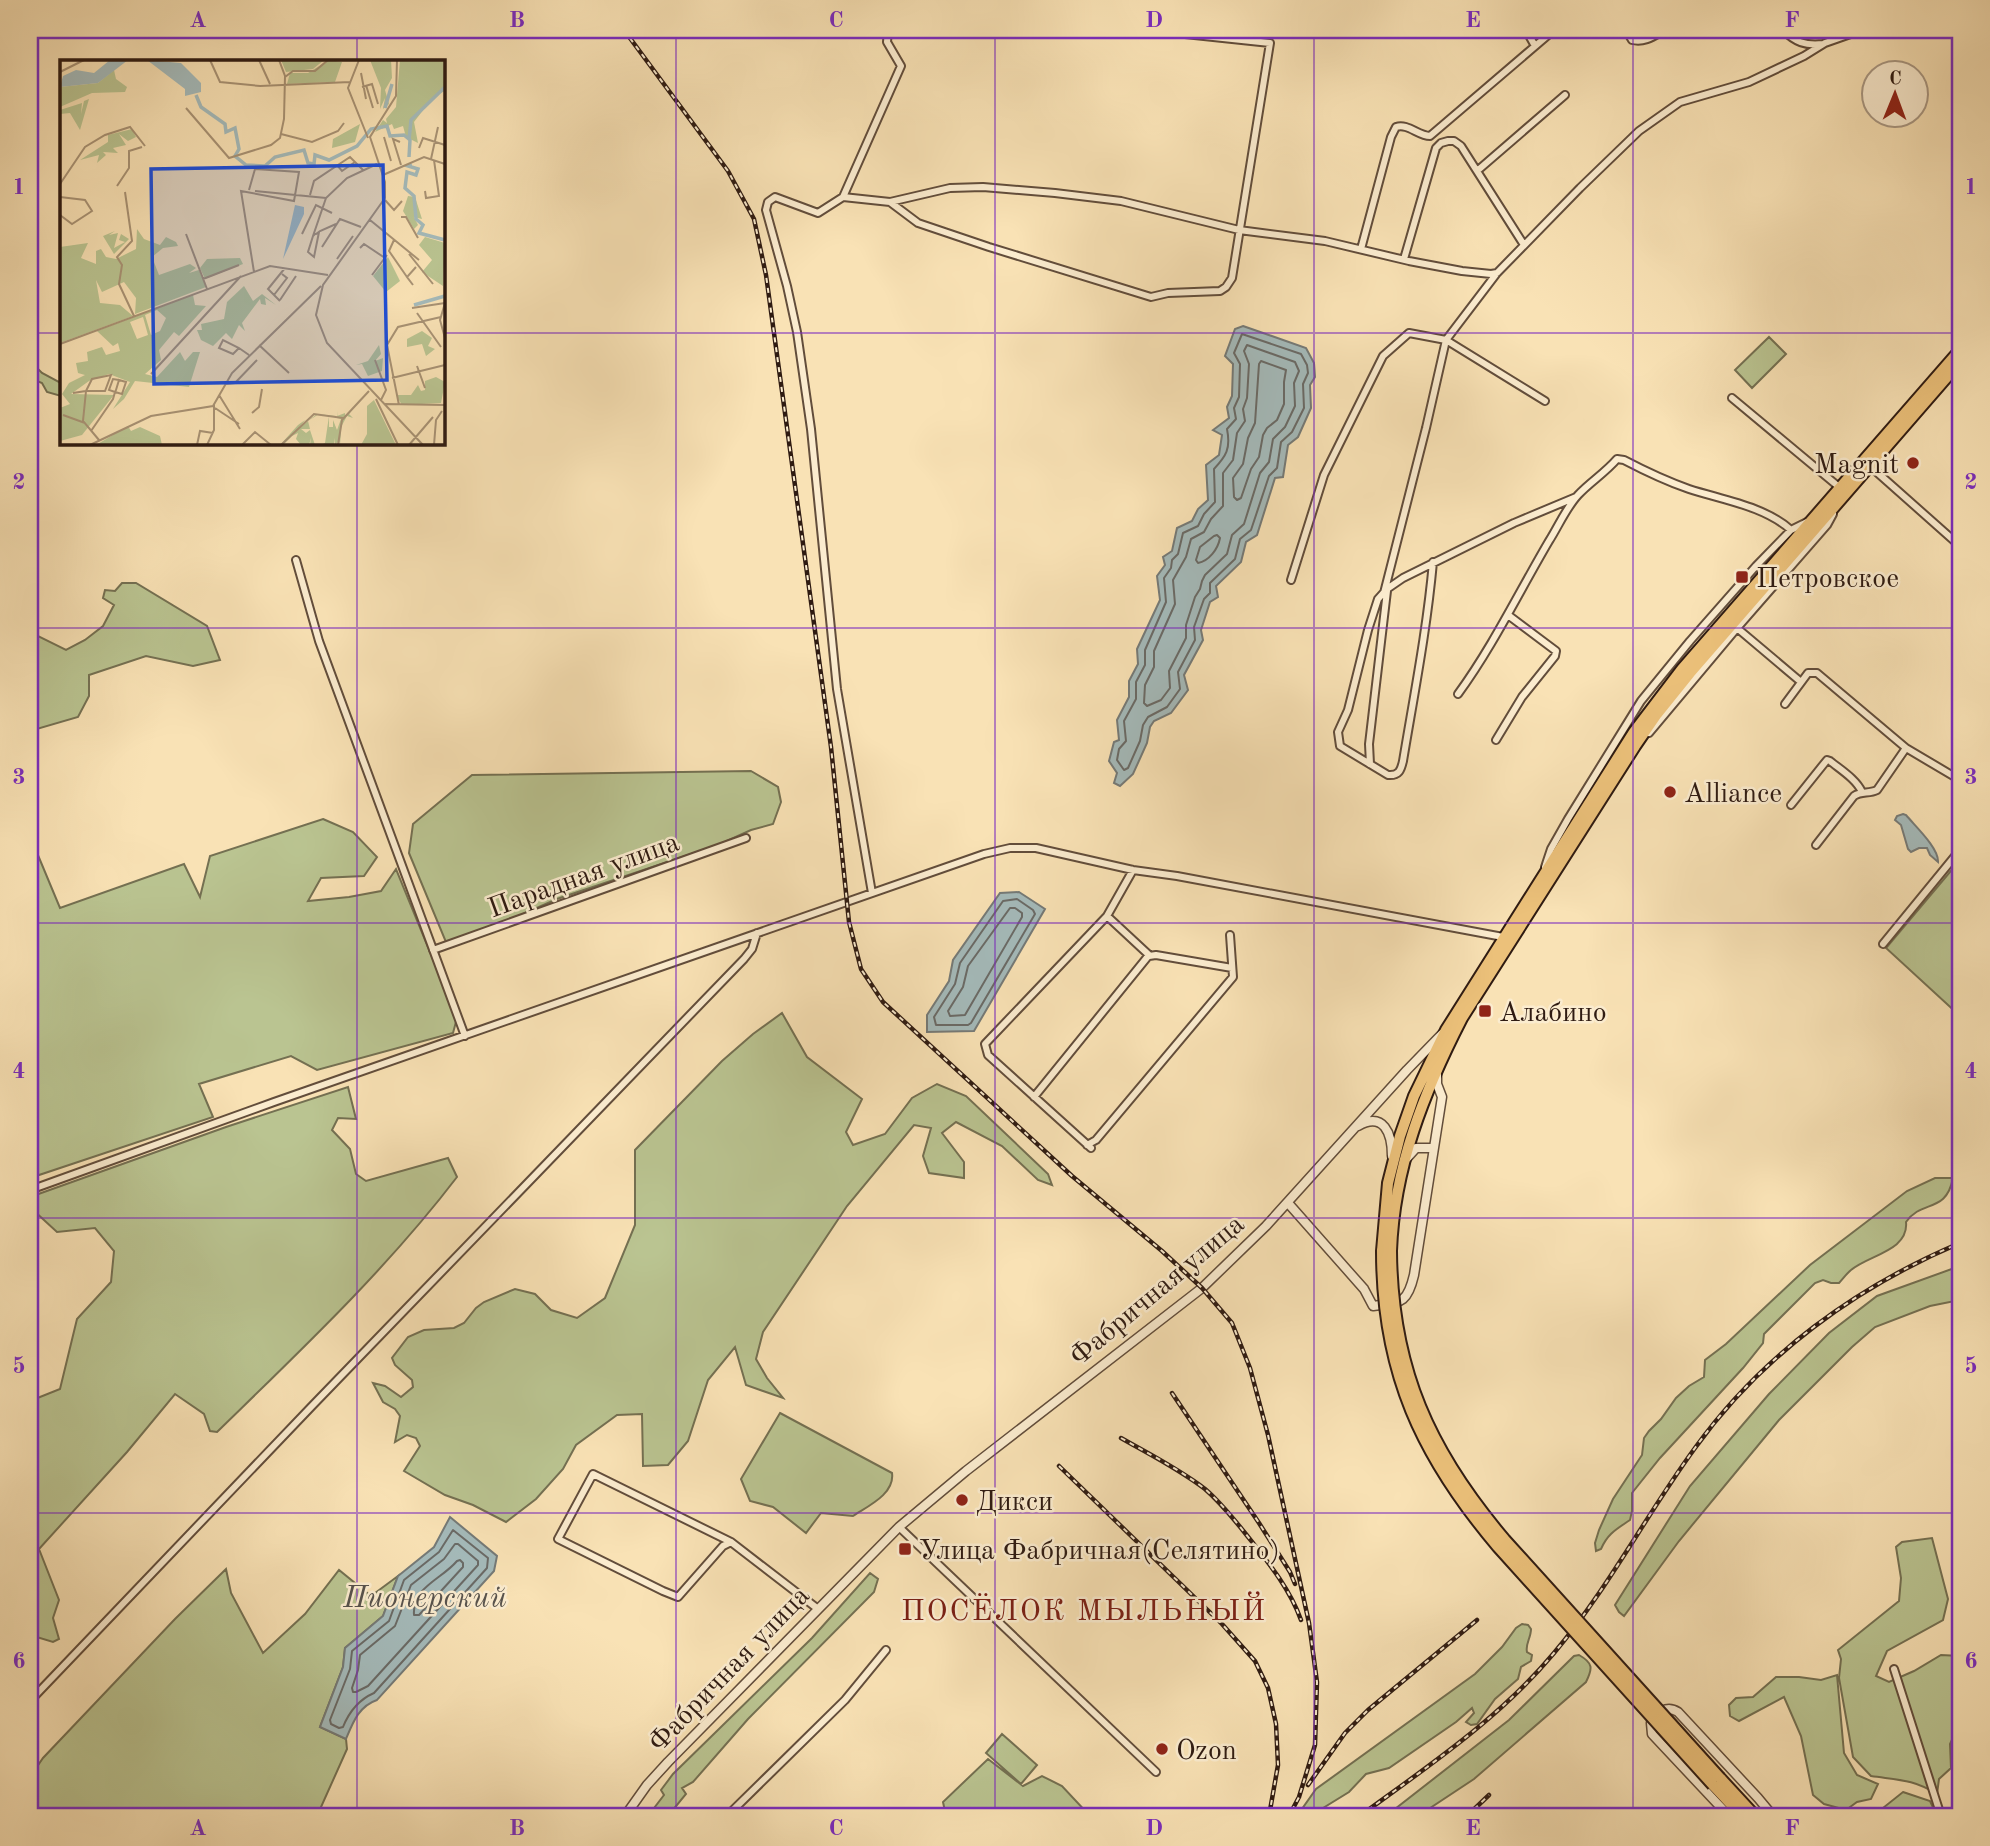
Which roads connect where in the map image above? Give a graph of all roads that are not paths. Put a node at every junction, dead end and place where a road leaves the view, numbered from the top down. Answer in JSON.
{"nodes":[{"id":1,"x":888,"y":30,"type":"edge"},
{"id":2,"x":1147,"y":30,"type":"edge"},
{"id":3,"x":1526,"y":30,"type":"edge"},
{"id":4,"x":1554,"y":30,"type":"edge"},
{"id":5,"x":1626,"y":30,"type":"edge"},
{"id":6,"x":1665,"y":30,"type":"edge"},
{"id":7,"x":1783,"y":30,"type":"edge"},
{"id":8,"x":1863,"y":30,"type":"edge"},
{"id":9,"x":1825,"y":43,"type":"junction"},
{"id":10,"x":1535,"y":46,"type":"junction"},
{"id":11,"x":1565,"y":95,"type":"dead end"},
{"id":12,"x":1477,"y":171,"type":"junction"},
{"id":13,"x":844,"y":197,"type":"junction"},
{"id":14,"x":890,"y":202,"type":"junction"},
{"id":15,"x":1239,"y":230,"type":"junction"},
{"id":16,"x":1524,"y":245,"type":"junction"},
{"id":17,"x":1361,"y":249,"type":"junction"},
{"id":18,"x":1404,"y":259,"type":"junction"},
{"id":19,"x":1497,"y":273,"type":"junction"},
{"id":20,"x":1446,"y":340,"type":"junction"},
{"id":21,"x":1960,"y":350,"type":"edge"},
{"id":22,"x":1960,"y":362,"type":"edge"},
{"id":23,"x":1732,"y":398,"type":"dead end"},
{"id":24,"x":1545,"y":401,"type":"dead end"},
{"id":25,"x":1871,"y":467,"type":"junction"},
{"id":26,"x":1839,"y":487,"type":"junction"},
{"id":27,"x":1576,"y":496,"type":"junction"},
{"id":28,"x":1835,"y":507,"type":"junction"},
{"id":29,"x":1812,"y":520,"type":"junction"},
{"id":30,"x":1791,"y":530,"type":"junction"},
{"id":31,"x":1960,"y":546,"type":"edge"},
{"id":32,"x":296,"y":560,"type":"dead end"},
{"id":33,"x":1433,"y":562,"type":"junction"},
{"id":34,"x":1290,"y":580,"type":"dead end"},
{"id":35,"x":1386,"y":591,"type":"junction"},
{"id":36,"x":1508,"y":615,"type":"junction"},
{"id":37,"x":1737,"y":628,"type":"junction"},
{"id":38,"x":1801,"y":682,"type":"junction"},
{"id":39,"x":1458,"y":694,"type":"dead end"},
{"id":40,"x":1785,"y":704,"type":"dead end"},
{"id":41,"x":1496,"y":740,"type":"dead end"},
{"id":42,"x":1635,"y":746,"type":"junction"},
{"id":43,"x":1906,"y":748,"type":"junction"},
{"id":44,"x":1370,"y":764,"type":"junction"},
{"id":45,"x":1960,"y":780,"type":"edge"},
{"id":46,"x":1862,"y":792,"type":"junction"},
{"id":47,"x":1791,"y":805,"type":"dead end"},
{"id":48,"x":746,"y":838,"type":"dead end"},
{"id":49,"x":1816,"y":845,"type":"dead end"},
{"id":50,"x":1960,"y":850,"type":"edge"},
{"id":51,"x":1133,"y":870,"type":"junction"},
{"id":52,"x":1541,"y":879,"type":"junction"},
{"id":53,"x":872,"y":893,"type":"junction"},
{"id":54,"x":1107,"y":916,"type":"junction"},
{"id":55,"x":757,"y":933,"type":"junction"},
{"id":56,"x":1230,"y":935,"type":"dead end"},
{"id":57,"x":1503,"y":937,"type":"junction"},
{"id":58,"x":1883,"y":944,"type":"dead end"},
{"id":59,"x":433,"y":950,"type":"junction"},
{"id":60,"x":1149,"y":956,"type":"junction"},
{"id":61,"x":1233,"y":968,"type":"junction"},
{"id":62,"x":1446,"y":1030,"type":"junction"},
{"id":63,"x":465,"y":1036,"type":"junction"},
{"id":64,"x":1439,"y":1065,"type":"junction"},
{"id":65,"x":1034,"y":1097,"type":"junction"},
{"id":66,"x":1353,"y":1129,"type":"junction"},
{"id":67,"x":1434,"y":1148,"type":"junction"},
{"id":68,"x":1397,"y":1166,"type":"junction"},
{"id":69,"x":30,"y":1190,"type":"edge"},
{"id":70,"x":1288,"y":1203,"type":"junction"},
{"id":71,"x":899,"y":1527,"type":"junction"},
{"id":72,"x":731,"y":1542,"type":"junction"},
{"id":73,"x":818,"y":1609,"type":"junction"},
{"id":74,"x":886,"y":1650,"type":"dead end"},
{"id":75,"x":1894,"y":1670,"type":"dead end"},
{"id":76,"x":30,"y":1701,"type":"edge"},
{"id":77,"x":1156,"y":1772,"type":"dead end"},
{"id":78,"x":1717,"y":1781,"type":"junction"},
{"id":79,"x":625,"y":1816,"type":"edge"},
{"id":80,"x":727,"y":1816,"type":"edge"},
{"id":81,"x":1729,"y":1816,"type":"edge"},
{"id":82,"x":1742,"y":1816,"type":"edge"},
{"id":83,"x":1755,"y":1816,"type":"edge"},
{"id":84,"x":1773,"y":1816,"type":"edge"},
{"id":85,"x":1941,"y":1816,"type":"edge"}],
"edges":[{"from":1,"to":13,"type":"street"},
{"from":2,"to":15,"type":"street"},
{"from":3,"to":10,"type":"street"},
{"from":4,"to":10,"type":"street"},
{"from":5,"to":6,"type":"street"},
{"from":7,"to":9,"type":"street"},
{"from":8,"to":9,"type":"street"},
{"from":9,"to":16,"type":"street"},
{"from":10,"to":17,"type":"street"},
{"from":11,"to":12,"type":"street"},
{"from":12,"to":16,"type":"street"},
{"from":12,"to":18,"type":"street"},
{"from":13,"to":14,"type":"street"},
{"from":13,"to":53,"type":"street"},
{"from":14,"to":15,"type":"street"},
{"from":14,"to":15,"type":"street"},
{"from":15,"to":17,"type":"street"},
{"from":16,"to":19,"type":"street"},
{"from":17,"to":18,"type":"street"},
{"from":18,"to":19,"type":"street"},
{"from":19,"to":20,"type":"street"},
{"from":20,"to":24,"type":"street"},
{"from":20,"to":34,"type":"street"},
{"from":20,"to":35,"type":"street"},
{"from":21,"to":26,"type":"highway"},
{"from":22,"to":25,"type":"highway"},
{"from":23,"to":26,"type":"street"},
{"from":25,"to":28,"type":"highway"},
{"from":25,"to":31,"type":"street"},
{"from":26,"to":29,"type":"highway"},
{"from":27,"to":30,"type":"street"},
{"from":27,"to":33,"type":"street"},
{"from":27,"to":36,"type":"street"},
{"from":28,"to":37,"type":"street"},
{"from":28,"to":42,"type":"highway"},
{"from":29,"to":30,"type":"street"},
{"from":29,"to":52,"type":"highway"},
{"from":30,"to":52,"type":"street"},
{"from":32,"to":59,"type":"street"},
{"from":33,"to":35,"type":"street"},
{"from":33,"to":44,"type":"street"},
{"from":35,"to":44,"type":"street"},
{"from":35,"to":44,"type":"street"},
{"from":36,"to":39,"type":"street"},
{"from":36,"to":41,"type":"street"},
{"from":37,"to":38,"type":"street"},
{"from":37,"to":42,"type":"street"},
{"from":38,"to":40,"type":"street"},
{"from":38,"to":43,"type":"street"},
{"from":42,"to":64,"type":"highway"},
{"from":43,"to":45,"type":"street"},
{"from":43,"to":46,"type":"street"},
{"from":46,"to":47,"type":"street"},
{"from":46,"to":49,"type":"street"},
{"from":48,"to":59,"type":"street","name":"Парадная улица"},
{"from":50,"to":58,"type":"street"},
{"from":51,"to":53,"type":"street"},
{"from":51,"to":54,"type":"street"},
{"from":51,"to":57,"type":"street"},
{"from":52,"to":57,"type":"highway"},
{"from":53,"to":55,"type":"street"},
{"from":54,"to":60,"type":"street"},
{"from":54,"to":65,"type":"street"},
{"from":55,"to":63,"type":"street"},
{"from":55,"to":76,"type":"street"},
{"from":56,"to":61,"type":"street"},
{"from":57,"to":62,"type":"highway"},
{"from":59,"to":63,"type":"street"},
{"from":60,"to":61,"type":"street"},
{"from":60,"to":65,"type":"street"},
{"from":61,"to":65,"type":"street"},
{"from":62,"to":66,"type":"street","name":"Фабричная улица"},
{"from":62,"to":68,"type":"highway"},
{"from":63,"to":69,"type":"street"},
{"from":64,"to":67,"type":"street"},
{"from":64,"to":68,"type":"highway"},
{"from":66,"to":68,"type":"street"},
{"from":66,"to":70,"type":"street","name":"Фабричная улица"},
{"from":67,"to":68,"type":"street"},
{"from":67,"to":70,"type":"street"},
{"from":68,"to":78,"type":"highway","bridge":true},
{"from":70,"to":71,"type":"street","name":"Фабричная улица"},
{"from":71,"to":73,"type":"street","name":"Фабричная улица"},
{"from":71,"to":77,"type":"street"},
{"from":72,"to":72,"type":"street"},
{"from":72,"to":73,"type":"street"},
{"from":73,"to":79,"type":"street","name":"Фабричная улица"},
{"from":74,"to":80,"type":"street"},
{"from":75,"to":85,"type":"street"},
{"from":78,"to":82,"type":"highway"},
{"from":78,"to":83,"type":"highway"},
{"from":81,"to":84,"type":"street"}]}
